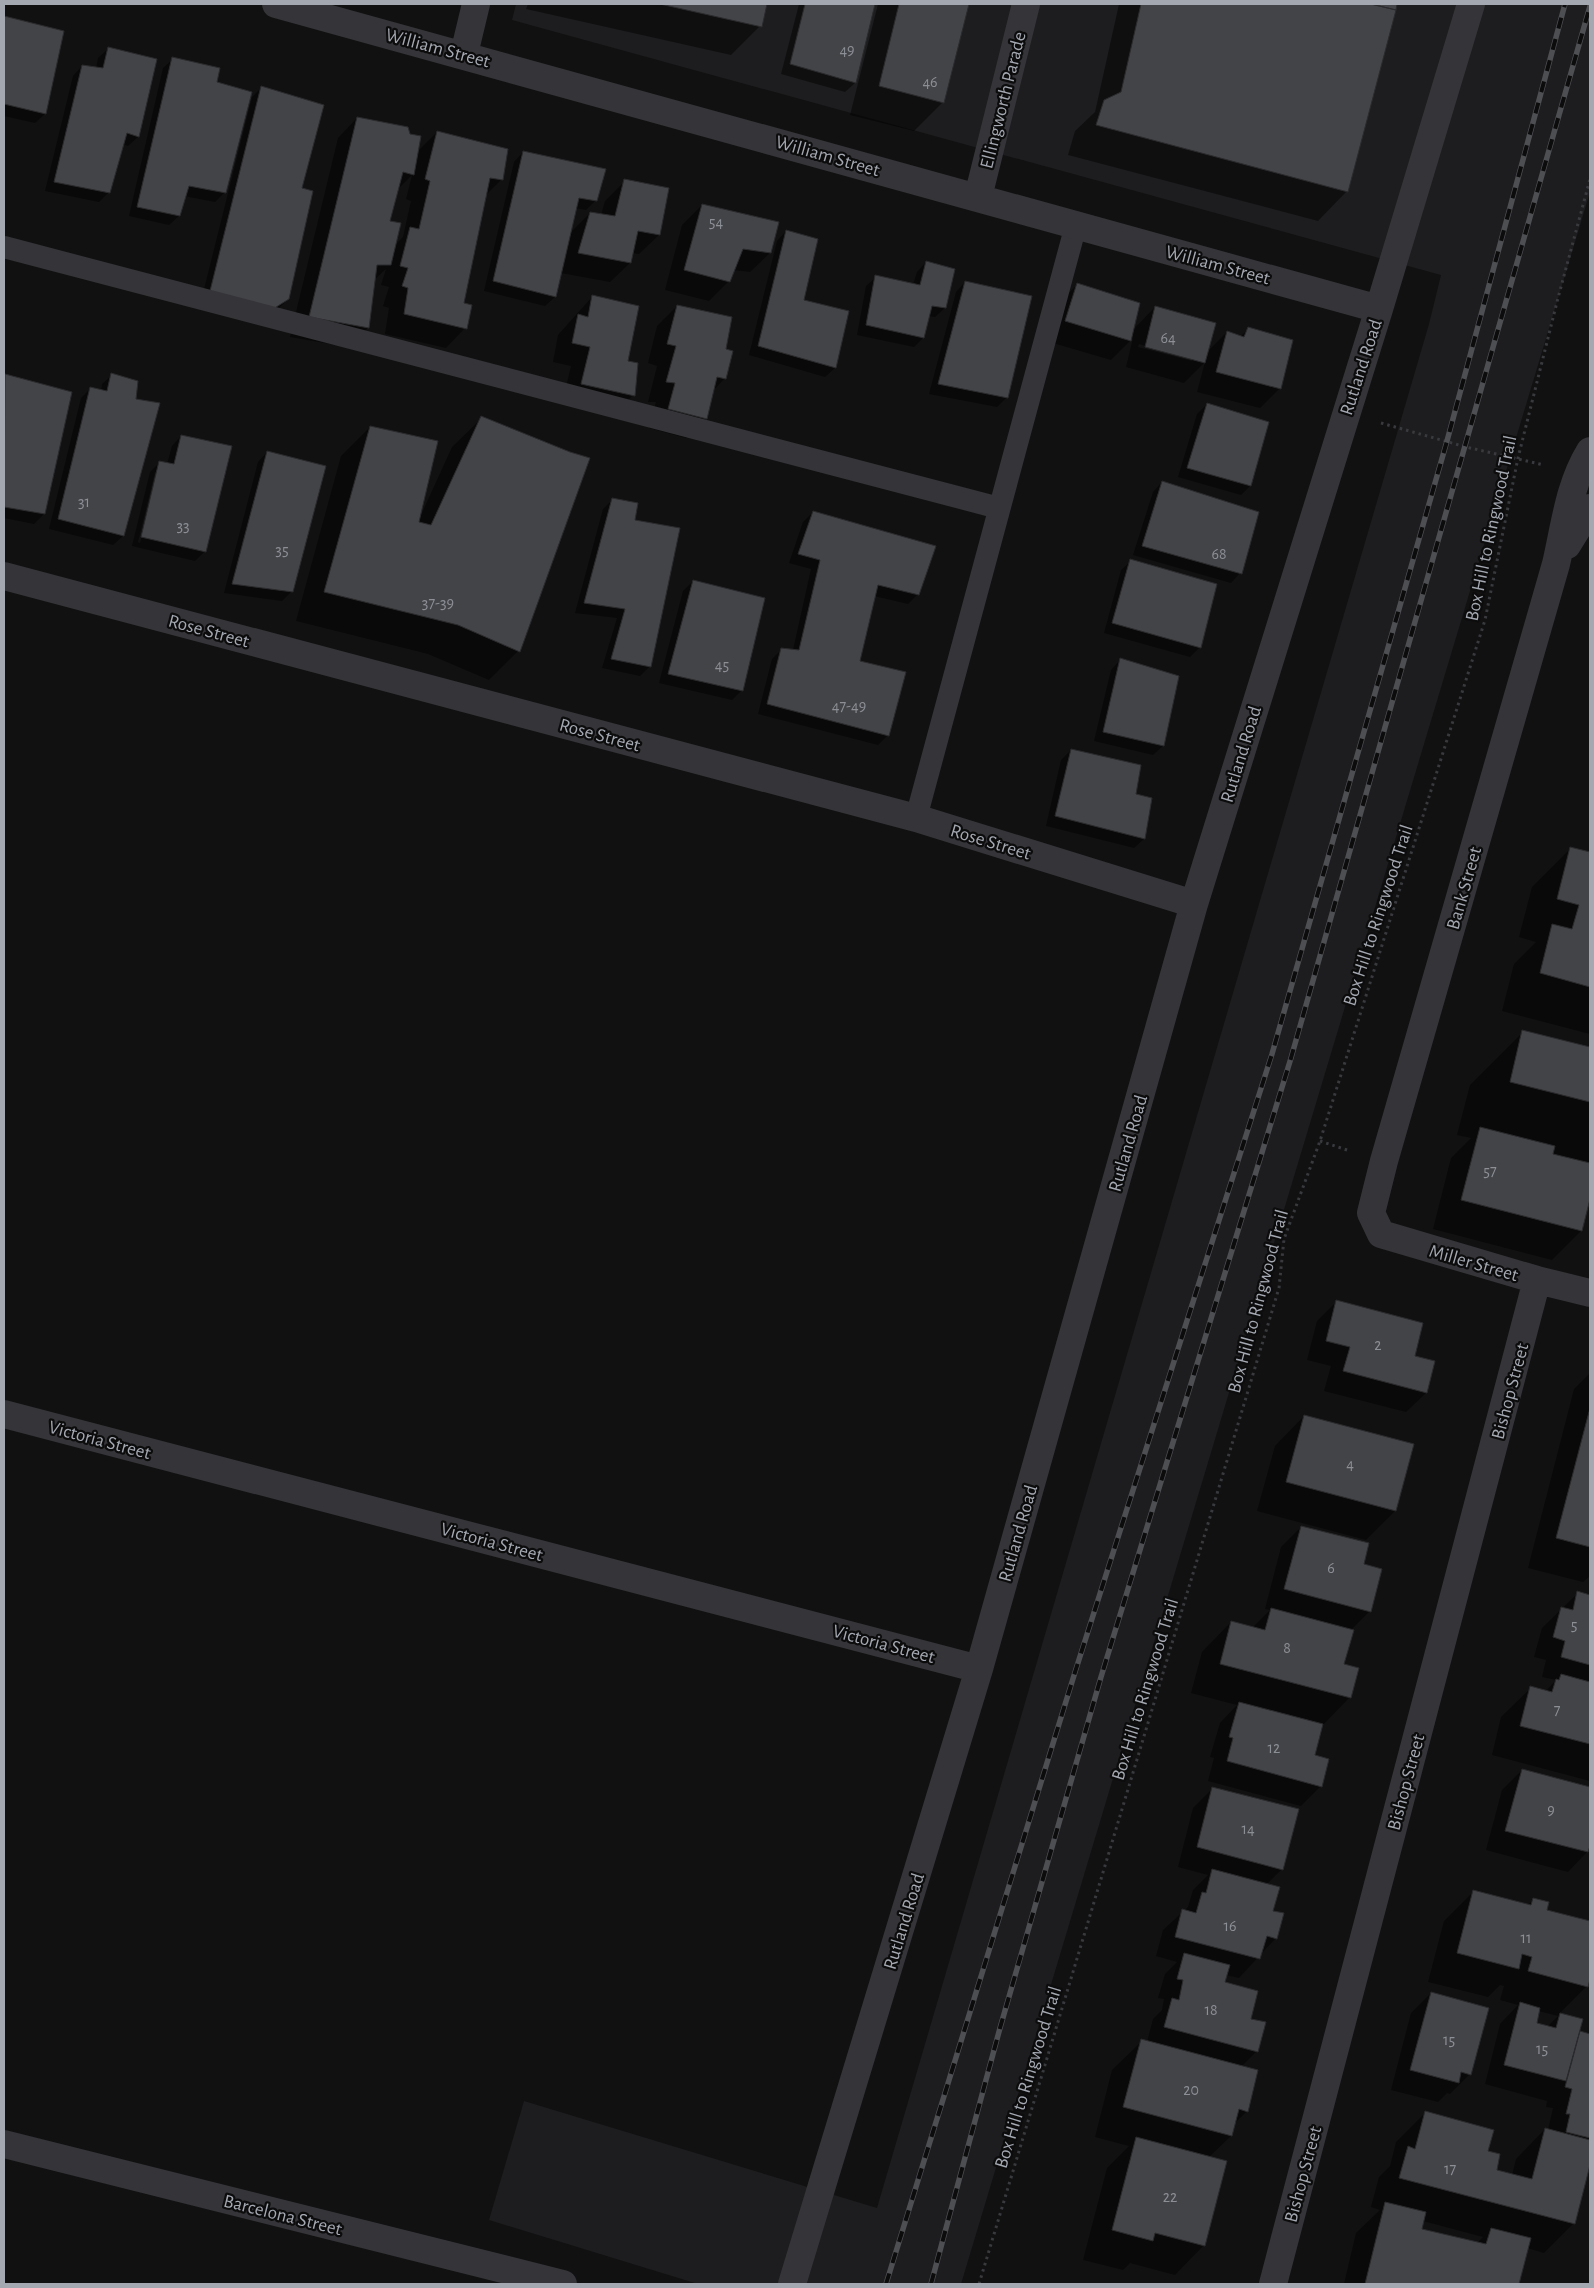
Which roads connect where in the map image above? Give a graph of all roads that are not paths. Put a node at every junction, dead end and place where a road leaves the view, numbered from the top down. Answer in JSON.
{"nodes":[{"id":1,"x":276,"y":4,"type":"edge"},
{"id":2,"x":476,"y":4,"type":"edge"},
{"id":3,"x":1026,"y":4,"type":"edge"},
{"id":4,"x":1471,"y":4,"type":"edge"},
{"id":5,"x":464,"y":54,"type":"junction"},
{"id":6,"x":978,"y":197,"type":"junction"},
{"id":7,"x":1076,"y":225,"type":"junction"},
{"id":8,"x":4,"y":246,"type":"edge"},
{"id":9,"x":1380,"y":309,"type":"junction"},
{"id":10,"x":1590,"y":451,"type":"edge"},
{"id":11,"x":999,"y":508,"type":"junction"},
{"id":12,"x":1590,"y":508,"type":"edge"},
{"id":13,"x":1556,"y":564,"type":"junction"},
{"id":14,"x":4,"y":576,"type":"edge"},
{"id":15,"x":916,"y":818,"type":"junction"},
{"id":16,"x":1194,"y":904,"type":"junction"},
{"id":17,"x":1371,"y":1213,"type":"joint"},
{"id":18,"x":1537,"y":1280,"type":"junction"},
{"id":19,"x":1590,"y":1293,"type":"edge"},
{"id":20,"x":4,"y":1414,"type":"edge"},
{"id":21,"x":979,"y":1668,"type":"junction"},
{"id":22,"x":4,"y":2144,"type":"edge"},
{"id":23,"x":563,"y":2284,"type":"edge"},
{"id":24,"x":792,"y":2284,"type":"edge"},
{"id":25,"x":1273,"y":2284,"type":"edge"}],
"edges":[{"from":1,"to":5,"type":"street","name":"William Street"},
{"from":2,"to":5,"type":"street"},
{"from":3,"to":6,"type":"street","name":"Ellingworth Parade"},
{"from":4,"to":9,"type":"street","name":"Rutland Road"},
{"from":5,"to":6,"type":"street","name":"William Street"},
{"from":6,"to":7,"type":"street","name":"William Street"},
{"from":7,"to":9,"type":"street","name":"William Street"},
{"from":7,"to":11,"type":"lane"},
{"from":8,"to":11,"type":"lane"},
{"from":9,"to":16,"type":"street","name":"Rutland Road"},
{"from":10,"to":13,"type":"street","name":"Bank Street"},
{"from":11,"to":15,"type":"lane"},
{"from":12,"to":13,"type":"street","name":"Bank Street"},
{"from":13,"to":17,"type":"street","name":"Bank Street"},
{"from":14,"to":15,"type":"street","name":"Rose Street"},
{"from":15,"to":16,"type":"street","name":"Rose Street"},
{"from":16,"to":21,"type":"street","name":"Rutland Road"},
{"from":17,"to":18,"type":"street","name":"Miller Street"},
{"from":18,"to":19,"type":"street","name":"Miller Street"},
{"from":18,"to":25,"type":"street","name":"Bishop Street"},
{"from":20,"to":21,"type":"street","name":"Victoria Street"},
{"from":21,"to":24,"type":"street","name":"Rutland Road"},
{"from":22,"to":23,"type":"street","name":"Barcelona Street"}]}
